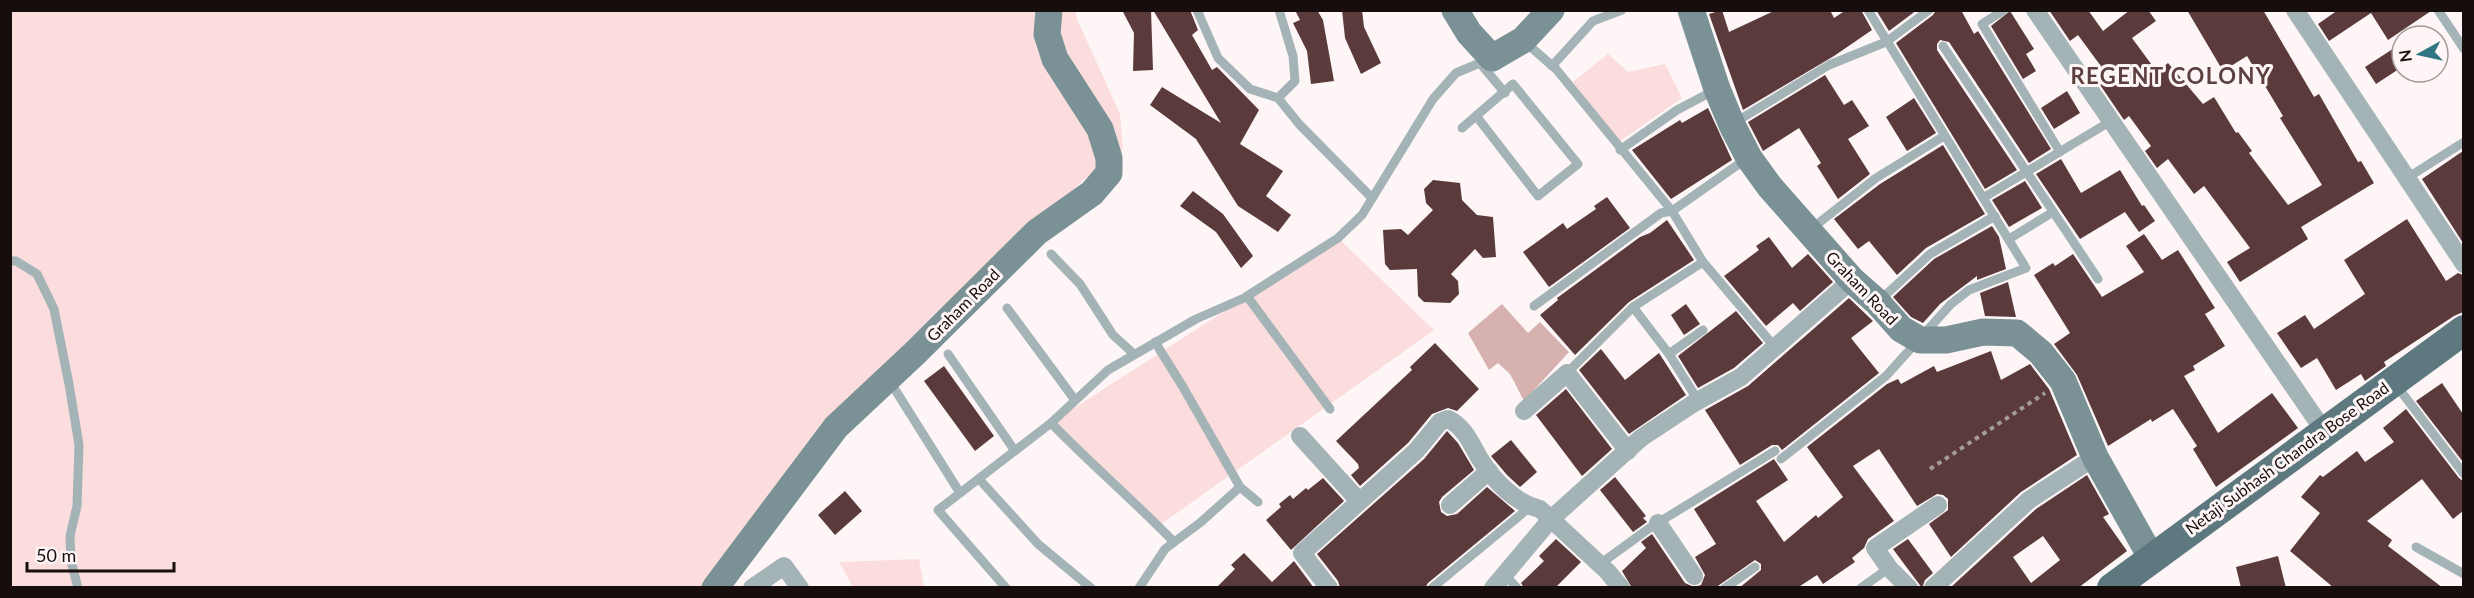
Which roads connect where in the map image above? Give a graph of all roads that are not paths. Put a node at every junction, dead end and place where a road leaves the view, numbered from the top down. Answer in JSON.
{"nodes":[{"id":1,"x":1049,"y":10,"type":"edge"},
{"id":2,"x":1197,"y":10,"type":"edge"},
{"id":3,"x":1279,"y":10,"type":"edge"},
{"id":4,"x":1455,"y":10,"type":"edge"},
{"id":5,"x":1551,"y":10,"type":"edge"},
{"id":6,"x":1622,"y":10,"type":"edge"},
{"id":7,"x":1691,"y":10,"type":"edge"},
{"id":8,"x":1868,"y":10,"type":"edge"},
{"id":9,"x":1929,"y":10,"type":"edge"},
{"id":10,"x":2004,"y":10,"type":"edge"},
{"id":11,"x":2035,"y":10,"type":"edge"},
{"id":12,"x":2295,"y":10,"type":"edge"},
{"id":13,"x":2438,"y":10,"type":"edge"},
{"id":14,"x":1523,"y":40,"type":"junction"},
{"id":15,"x":1886,"y":42,"type":"junction"},
{"id":16,"x":1943,"y":46,"type":"dead end"},
{"id":17,"x":2463,"y":49,"type":"edge"},
{"id":18,"x":1486,"y":60,"type":"junction"},
{"id":19,"x":1552,"y":66,"type":"junction"},
{"id":20,"x":1717,"y":89,"type":"junction"},
{"id":21,"x":1505,"y":93,"type":"junction"},
{"id":22,"x":1278,"y":98,"type":"junction"},
{"id":23,"x":1477,"y":117,"type":"junction"},
{"id":24,"x":2111,"y":122,"type":"junction"},
{"id":25,"x":1732,"y":125,"type":"junction"},
{"id":26,"x":1462,"y":128,"type":"dead end"},
{"id":27,"x":1944,"y":136,"type":"junction"},
{"id":28,"x":2463,"y":142,"type":"edge"},
{"id":29,"x":1620,"y":150,"type":"junction"},
{"id":30,"x":2060,"y":152,"type":"junction"},
{"id":31,"x":1749,"y":158,"type":"junction"},
{"id":32,"x":2027,"y":172,"type":"junction"},
{"id":33,"x":2407,"y":178,"type":"junction"},
{"id":34,"x":1371,"y":197,"type":"junction"},
{"id":35,"x":1983,"y":198,"type":"junction"},
{"id":36,"x":1672,"y":211,"type":"junction"},
{"id":37,"x":2053,"y":212,"type":"junction"},
{"id":38,"x":1995,"y":216,"type":"junction"},
{"id":39,"x":1809,"y":230,"type":"junction"},
{"id":40,"x":2009,"y":239,"type":"junction"},
{"id":41,"x":1052,"y":254,"type":"dead end"},
{"id":42,"x":10,"y":261,"type":"edge"},
{"id":43,"x":1703,"y":262,"type":"junction"},
{"id":44,"x":2463,"y":264,"type":"edge"},
{"id":45,"x":2098,"y":279,"type":"dead end"},
{"id":46,"x":1852,"y":280,"type":"junction"},
{"id":47,"x":1247,"y":296,"type":"junction"},
{"id":48,"x":1877,"y":302,"type":"junction"},
{"id":49,"x":1534,"y":306,"type":"dead end"},
{"id":50,"x":1007,"y":308,"type":"dead end"},
{"id":51,"x":1633,"y":308,"type":"junction"},
{"id":52,"x":1703,"y":330,"type":"dead end"},
{"id":53,"x":2463,"y":330,"type":"edge"},
{"id":54,"x":1920,"y":340,"type":"junction"},
{"id":55,"x":1155,"y":342,"type":"junction"},
{"id":56,"x":1774,"y":346,"type":"junction"},
{"id":57,"x":948,"y":354,"type":"dead end"},
{"id":58,"x":1134,"y":354,"type":"junction"},
{"id":59,"x":1668,"y":354,"type":"junction"},
{"id":60,"x":1568,"y":373,"type":"junction"},
{"id":61,"x":887,"y":378,"type":"junction"},
{"id":62,"x":2393,"y":381,"type":"junction"},
{"id":63,"x":1075,"y":400,"type":"junction"},
{"id":64,"x":1699,"y":402,"type":"junction"},
{"id":65,"x":1330,"y":409,"type":"dead end"},
{"id":66,"x":1524,"y":411,"type":"dead end"},
{"id":67,"x":1051,"y":423,"type":"junction"},
{"id":68,"x":2324,"y":431,"type":"junction"},
{"id":69,"x":1300,"y":436,"type":"dead end"},
{"id":70,"x":1015,"y":451,"type":"junction"},
{"id":71,"x":1628,"y":451,"type":"junction"},
{"id":72,"x":2095,"y":457,"type":"junction"},
{"id":73,"x":1490,"y":471,"type":"junction"},
{"id":74,"x":2463,"y":474,"type":"edge"},
{"id":75,"x":979,"y":479,"type":"junction"},
{"id":76,"x":1240,"y":488,"type":"junction"},
{"id":77,"x":960,"y":493,"type":"junction"},
{"id":78,"x":1359,"y":501,"type":"junction"},
{"id":79,"x":1258,"y":502,"type":"dead end"},
{"id":80,"x":1449,"y":505,"type":"dead end"},
{"id":81,"x":1938,"y":505,"type":"dead end"},
{"id":82,"x":1530,"y":507,"type":"junction"},
{"id":83,"x":1551,"y":519,"type":"junction"},
{"id":84,"x":1658,"y":523,"type":"junction"},
{"id":85,"x":1174,"y":542,"type":"junction"},
{"id":86,"x":2416,"y":547,"type":"dead end"},
{"id":87,"x":2151,"y":557,"type":"junction"},
{"id":88,"x":1600,"y":564,"type":"junction"},
{"id":89,"x":1755,"y":567,"type":"dead end"},
{"id":90,"x":1889,"y":568,"type":"junction"},
{"id":91,"x":2463,"y":574,"type":"edge"},
{"id":92,"x":1694,"y":576,"type":"dead end"},
{"id":93,"x":726,"y":583,"type":"edge"},
{"id":94,"x":1505,"y":583,"type":"edge"},
{"id":95,"x":2127,"y":584,"type":"edge"},
{"id":96,"x":78,"y":588,"type":"edge"},
{"id":97,"x":752,"y":588,"type":"edge"},
{"id":98,"x":800,"y":588,"type":"edge"},
{"id":99,"x":1006,"y":588,"type":"edge"},
{"id":100,"x":1091,"y":588,"type":"edge"},
{"id":101,"x":1139,"y":588,"type":"edge"},
{"id":102,"x":1329,"y":588,"type":"edge"},
{"id":103,"x":1432,"y":588,"type":"edge"},
{"id":104,"x":1621,"y":588,"type":"edge"},
{"id":105,"x":1725,"y":588,"type":"edge"},
{"id":106,"x":1861,"y":588,"type":"edge"},
{"id":107,"x":1909,"y":588,"type":"edge"},
{"id":108,"x":1933,"y":588,"type":"edge"}],
"edges":[{"from":1,"to":61,"type":"street","name":"Graham Road"},
{"from":2,"to":22,"type":"lane"},
{"from":3,"to":22,"type":"lane"},
{"from":4,"to":18,"type":"street"},
{"from":5,"to":14,"type":"street"},
{"from":6,"to":19,"type":"lane"},
{"from":7,"to":20,"type":"street","name":"Graham Road"},
{"from":8,"to":15,"type":"lane"},
{"from":9,"to":15,"type":"lane"},
{"from":10,"to":30,"type":"lane"},
{"from":11,"to":24,"type":"street"},
{"from":12,"to":33,"type":"street"},
{"from":13,"to":17,"type":"lane"},
{"from":14,"to":18,"type":"street"},
{"from":14,"to":19,"type":"lane"},
{"from":15,"to":25,"type":"lane"},
{"from":15,"to":27,"type":"lane"},
{"from":16,"to":32,"type":"lane"},
{"from":18,"to":21,"type":"lane"},
{"from":18,"to":34,"type":"lane"},
{"from":19,"to":29,"type":"lane"},
{"from":20,"to":25,"type":"street","name":"Graham Road"},
{"from":20,"to":29,"type":"lane"},
{"from":21,"to":23,"type":"lane"},
{"from":21,"to":23,"type":"lane"},
{"from":22,"to":34,"type":"lane"},
{"from":23,"to":26,"type":"lane"},
{"from":24,"to":30,"type":"lane"},
{"from":24,"to":68,"type":"street"},
{"from":25,"to":31,"type":"street","name":"Graham Road"},
{"from":27,"to":35,"type":"lane"},
{"from":27,"to":39,"type":"lane"},
{"from":28,"to":33,"type":"lane"},
{"from":29,"to":36,"type":"lane"},
{"from":30,"to":32,"type":"lane"},
{"from":31,"to":36,"type":"lane"},
{"from":31,"to":39,"type":"street","name":"Graham Road"},
{"from":32,"to":35,"type":"lane"},
{"from":32,"to":37,"type":"lane"},
{"from":33,"to":44,"type":"street"},
{"from":34,"to":47,"type":"lane"},
{"from":35,"to":38,"type":"lane"},
{"from":36,"to":43,"type":"lane"},
{"from":36,"to":49,"type":"lane"},
{"from":37,"to":40,"type":"lane"},
{"from":37,"to":45,"type":"lane"},
{"from":38,"to":40,"type":"lane"},
{"from":38,"to":48,"type":"lane"},
{"from":39,"to":46,"type":"street","name":"Graham Road"},
{"from":40,"to":54,"type":"lane"},
{"from":41,"to":58,"type":"lane"},
{"from":42,"to":96,"type":"lane"},
{"from":43,"to":51,"type":"lane"},
{"from":43,"to":56,"type":"lane"},
{"from":46,"to":48,"type":"street","name":"Graham Road"},
{"from":46,"to":56,"type":"street"},
{"from":47,"to":55,"type":"lane"},
{"from":47,"to":65,"type":"lane"},
{"from":48,"to":54,"type":"street","name":"Graham Road"},
{"from":50,"to":63,"type":"lane"},
{"from":51,"to":59,"type":"lane"},
{"from":51,"to":60,"type":"lane"},
{"from":52,"to":59,"type":"lane"},
{"from":53,"to":62,"type":"main road","name":"Netaji Subhash Chandra Bose Road"},
{"from":54,"to":72,"type":"street"},
{"from":54,"to":84,"type":"lane"},
{"from":55,"to":58,"type":"lane"},
{"from":55,"to":76,"type":"lane"},
{"from":56,"to":64,"type":"street"},
{"from":57,"to":70,"type":"lane"},
{"from":58,"to":63,"type":"lane"},
{"from":59,"to":64,"type":"lane"},
{"from":60,"to":66,"type":"street"},
{"from":60,"to":71,"type":"street"},
{"from":61,"to":77,"type":"lane"},
{"from":61,"to":93,"type":"street","name":"Graham Road"},
{"from":62,"to":68,"type":"main road","name":"Netaji Subhash Chandra Bose Road"},
{"from":62,"to":74,"type":"lane"},
{"from":63,"to":67,"type":"lane"},
{"from":64,"to":71,"type":"street"},
{"from":67,"to":70,"type":"lane"},
{"from":67,"to":85,"type":"lane"},
{"from":68,"to":87,"type":"main road","name":"Netaji Subhash Chandra Bose Road"},
{"from":69,"to":78,"type":"street"},
{"from":70,"to":75,"type":"lane"},
{"from":71,"to":83,"type":"street"},
{"from":72,"to":87,"type":"street"},
{"from":72,"to":108,"type":"street"},
{"from":73,"to":78,"type":"street"},
{"from":73,"to":80,"type":"street"},
{"from":73,"to":82,"type":"street"},
{"from":75,"to":77,"type":"lane"},
{"from":75,"to":100,"type":"lane"},
{"from":76,"to":79,"type":"lane"},
{"from":76,"to":85,"type":"lane"},
{"from":77,"to":99,"type":"lane"},
{"from":78,"to":102,"type":"street"},
{"from":81,"to":90,"type":"street"},
{"from":82,"to":83,"type":"street"},
{"from":82,"to":103,"type":"lane"},
{"from":83,"to":88,"type":"street"},
{"from":83,"to":94,"type":"street"},
{"from":84,"to":88,"type":"lane"},
{"from":84,"to":92,"type":"street"},
{"from":85,"to":101,"type":"lane"},
{"from":86,"to":91,"type":"lane"},
{"from":87,"to":95,"type":"main road","name":"Netaji Subhash Chandra Bose Road"},
{"from":88,"to":104,"type":"street"},
{"from":89,"to":105,"type":"lane"},
{"from":90,"to":106,"type":"lane"},
{"from":90,"to":107,"type":"street"},
{"from":97,"to":98,"type":"street"}]}
